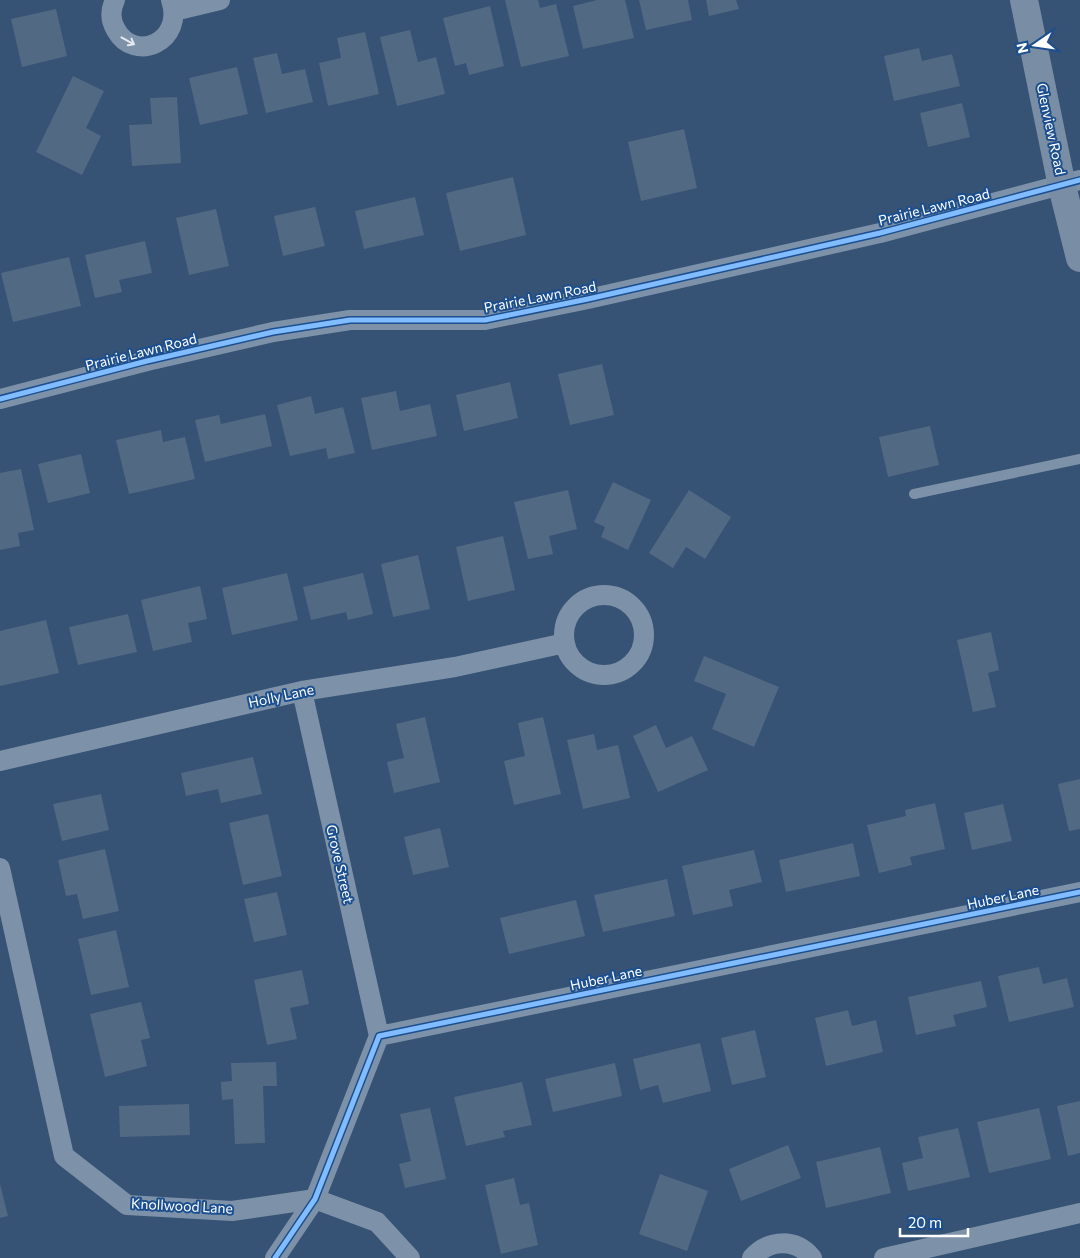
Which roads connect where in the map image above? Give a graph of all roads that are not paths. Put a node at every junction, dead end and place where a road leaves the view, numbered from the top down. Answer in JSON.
{"nodes":[{"id":1,"x":115,"y":0,"type":"edge"},
{"id":2,"x":220,"y":0,"type":"edge"},
{"id":3,"x":1024,"y":0,"type":"edge"},
{"id":4,"x":173,"y":6,"type":"edge"},
{"id":5,"x":1071,"y":183,"type":"edge"},
{"id":6,"x":1080,"y":258,"type":"edge"},
{"id":7,"x":0,"y":399,"type":"edge"},
{"id":8,"x":1080,"y":459,"type":"edge"},
{"id":9,"x":914,"y":494,"type":"dead end"},
{"id":10,"x":565,"y":643,"type":"dead end"},
{"id":11,"x":302,"y":691,"type":"junction"},
{"id":12,"x":0,"y":761,"type":"edge"},
{"id":13,"x":0,"y":868,"type":"edge"},
{"id":14,"x":1080,"y":892,"type":"edge"},
{"id":15,"x":378,"y":1036,"type":"junction"},
{"id":16,"x":315,"y":1199,"type":"junction"},
{"id":17,"x":1080,"y":1213,"type":"edge"},
{"id":18,"x":274,"y":1258,"type":"edge"},
{"id":19,"x":410,"y":1258,"type":"edge"},
{"id":20,"x":752,"y":1258,"type":"edge"},
{"id":21,"x":812,"y":1258,"type":"edge"},
{"id":22,"x":884,"y":1258,"type":"edge"}],
"edges":[{"from":1,"to":4,"type":"street","one_way":true},
{"from":2,"to":4,"type":"street"},
{"from":3,"to":5,"type":"main road","name":"Glenview Road"},
{"from":5,"to":6,"type":"main road","name":"Glenview Road"},
{"from":5,"to":7,"type":"street","name":"Prairie Lawn Road"},
{"from":8,"to":9,"type":"lane"},
{"from":10,"to":11,"type":"street","name":"Holly Lane"},
{"from":11,"to":12,"type":"street","name":"Holly Lane"},
{"from":11,"to":15,"type":"street","name":"Grove Street"},
{"from":13,"to":16,"type":"street","name":"Knollwood Lane"},
{"from":14,"to":15,"type":"street","name":"Huber Lane"},
{"from":15,"to":16,"type":"street"},
{"from":16,"to":18,"type":"street"},
{"from":16,"to":19,"type":"street","name":"Knollwood Lane"},
{"from":17,"to":22,"type":"street"},
{"from":20,"to":21,"type":"street"}]}
